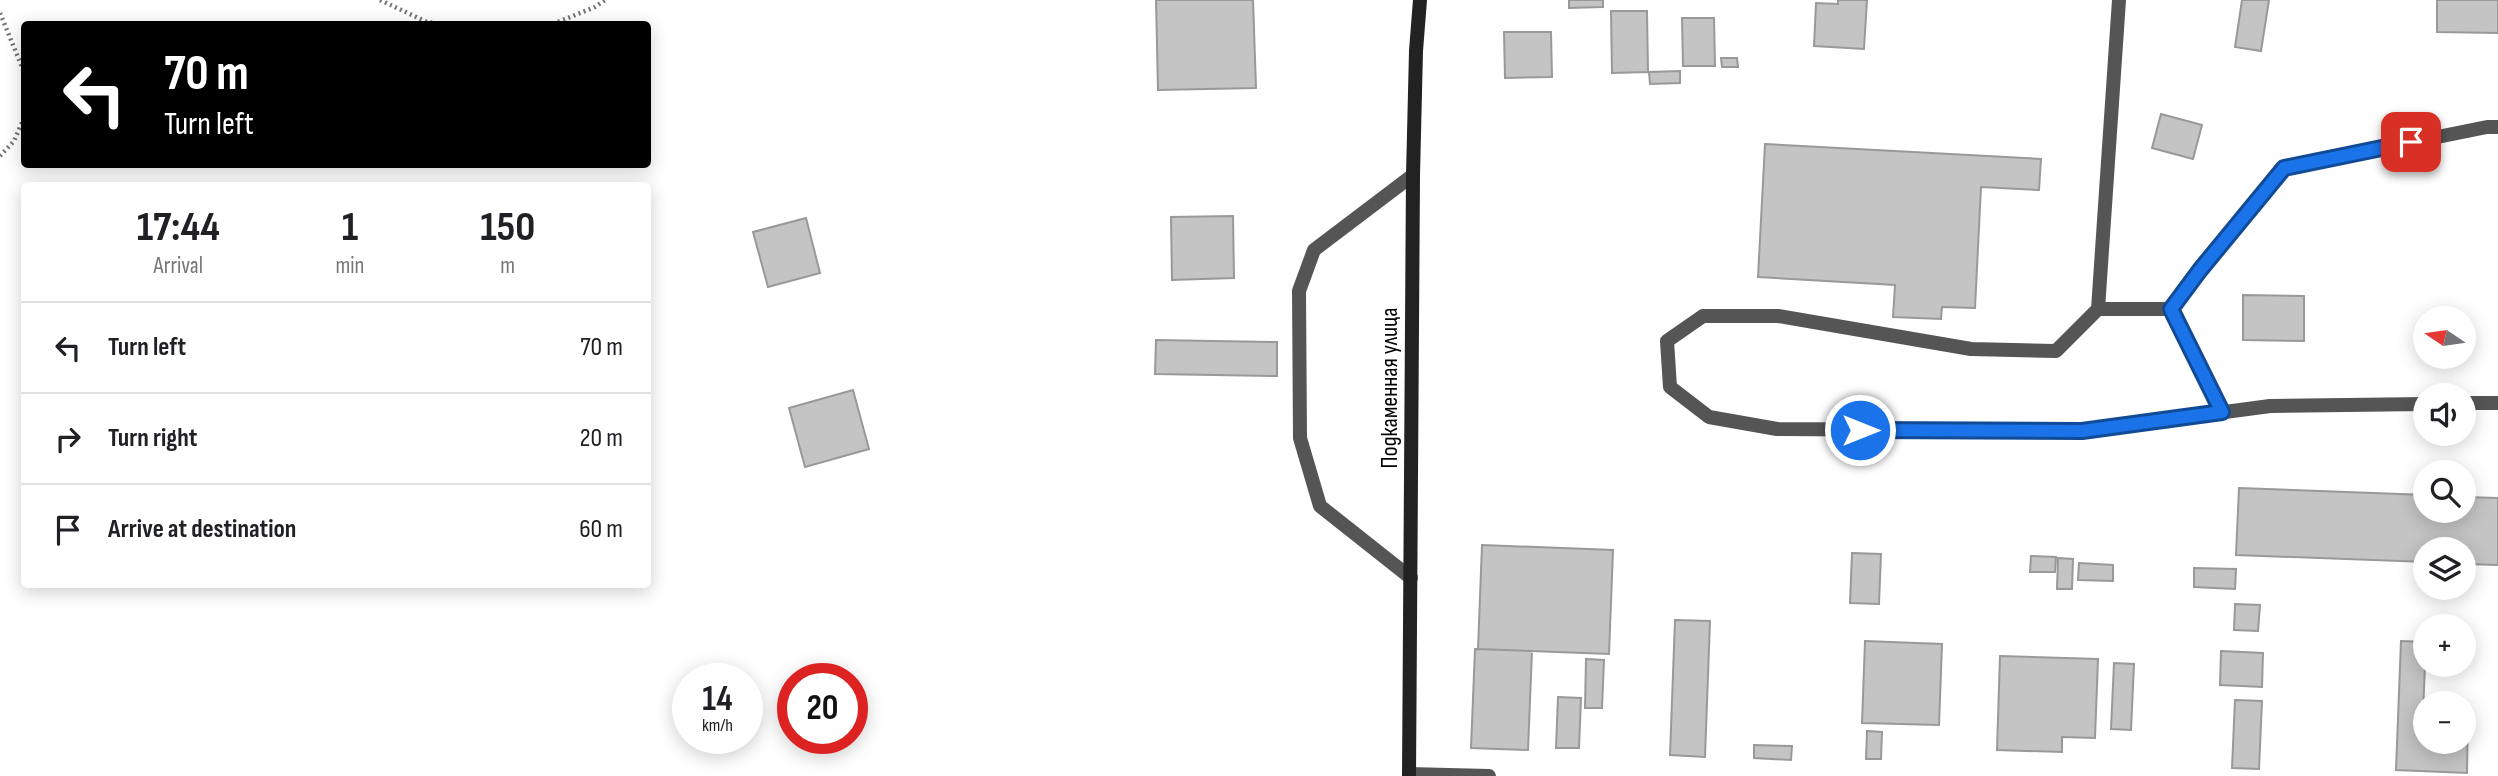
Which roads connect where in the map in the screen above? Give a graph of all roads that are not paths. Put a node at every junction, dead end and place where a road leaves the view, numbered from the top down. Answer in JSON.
{"nodes":[{"id":1,"x":1420,"y":0,"type":"edge"},
{"id":2,"x":2119,"y":0,"type":"edge"},
{"id":3,"x":2498,"y":127,"type":"edge"},
{"id":4,"x":1413,"y":175,"type":"junction"},
{"id":5,"x":2098,"y":309,"type":"junction"},
{"id":6,"x":2171,"y":309,"type":"junction"},
{"id":7,"x":2476,"y":403,"type":"edge"},
{"id":8,"x":2498,"y":403,"type":"edge"},
{"id":9,"x":2413,"y":404,"type":"edge"},
{"id":10,"x":2222,"y":412,"type":"junction"},
{"id":11,"x":1411,"y":578,"type":"junction"},
{"id":12,"x":1409,"y":775,"type":"edge"},
{"id":13,"x":1489,"y":776,"type":"edge"}],
"edges":[{"from":1,"to":4,"type":"street","name":"Подкаменная улица"},
{"from":2,"to":5,"type":"street"},
{"from":3,"to":6,"type":"street"},
{"from":4,"to":11,"type":"street","name":"Подкаменная улица"},
{"from":4,"to":11,"type":"street"},
{"from":5,"to":6,"type":"street"},
{"from":5,"to":10,"type":"street"},
{"from":6,"to":10,"type":"street"},
{"from":7,"to":8,"type":"street"},
{"from":9,"to":10,"type":"street"},
{"from":11,"to":12,"type":"street","name":"Подкаменная улица"},
{"from":12,"to":13,"type":"street"}]}
